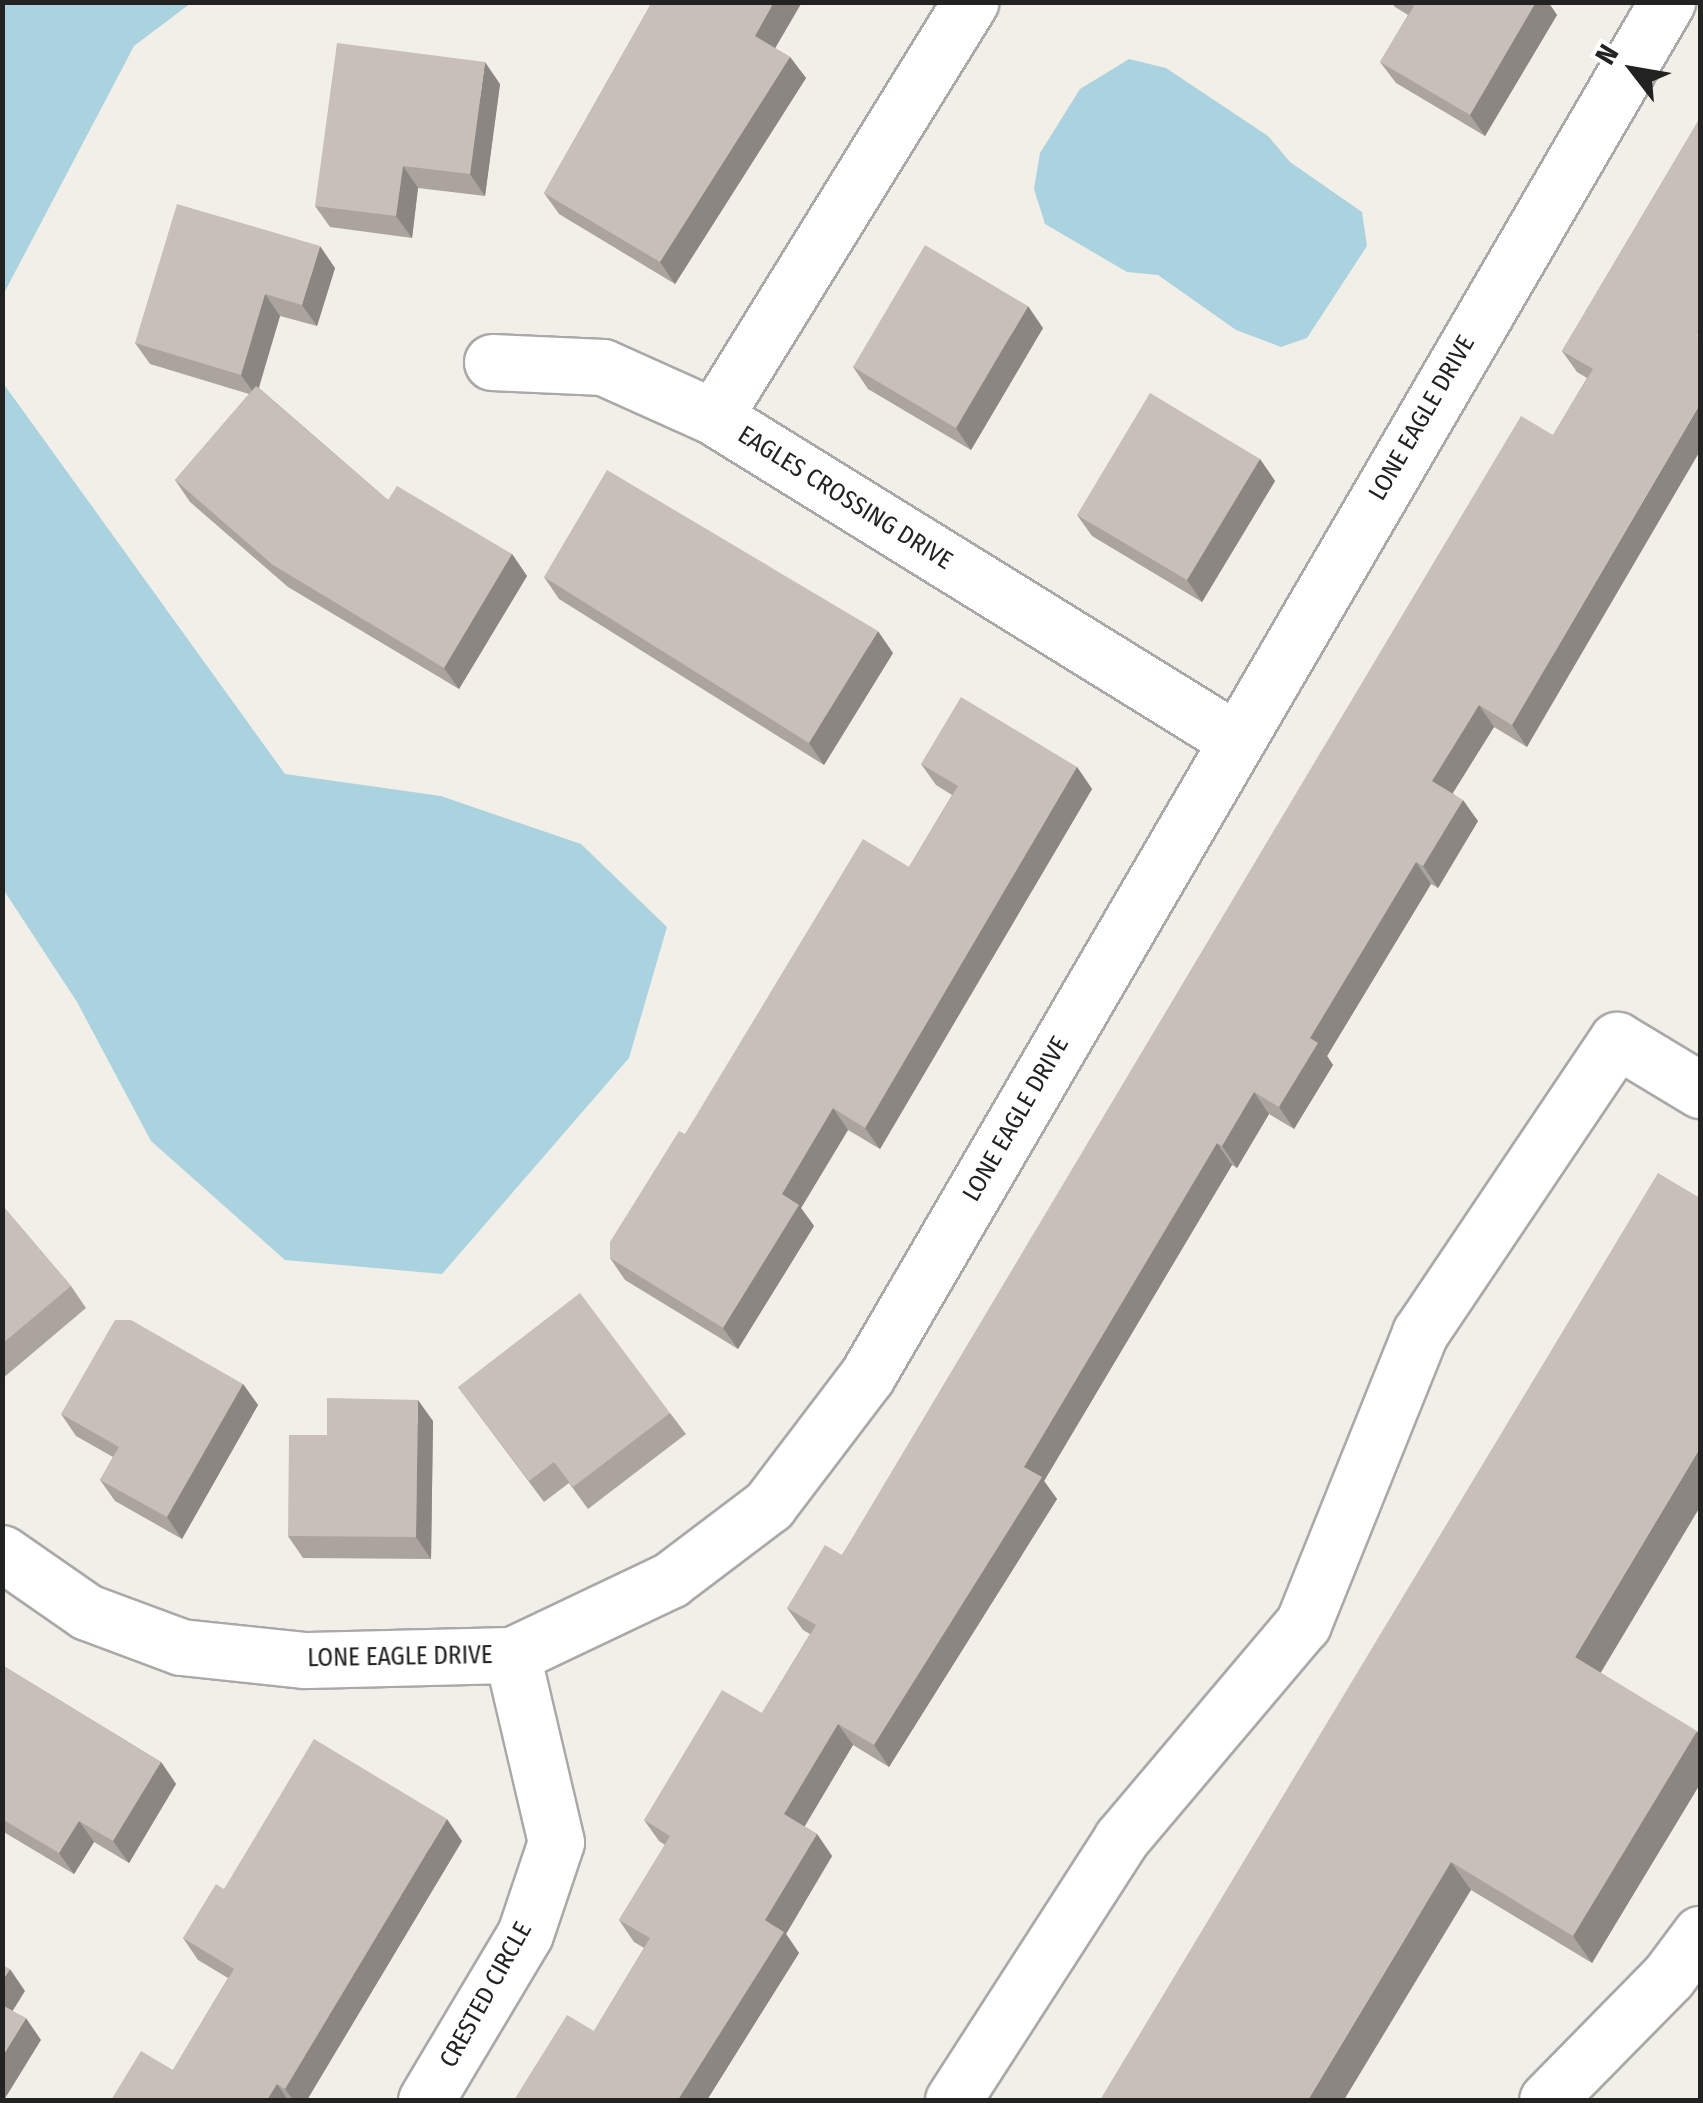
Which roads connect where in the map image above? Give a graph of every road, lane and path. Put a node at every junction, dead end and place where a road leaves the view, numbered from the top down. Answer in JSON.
{"nodes":[{"id":1,"x":970,"y":2,"type":"edge"},
{"id":2,"x":1667,"y":2,"type":"edge"},
{"id":3,"x":492,"y":362,"type":"dead end"},
{"id":4,"x":714,"y":417,"type":"junction"},
{"id":5,"x":1236,"y":740,"type":"junction"},
{"id":6,"x":1700,"y":1090,"type":"edge"},
{"id":7,"x":2,"y":1554,"type":"edge"},
{"id":8,"x":512,"y":1655,"type":"junction"},
{"id":9,"x":1700,"y":1934,"type":"edge"},
{"id":10,"x":426,"y":2100,"type":"edge"},
{"id":11,"x":953,"y":2100,"type":"edge"},
{"id":12,"x":1548,"y":2100,"type":"edge"}],
"edges":[{"from":1,"to":4,"type":"street","name":"EAGLES CROSSING DRIVE"},
{"from":2,"to":5,"type":"street","name":"LONE EAGLE DRIVE"},
{"from":3,"to":4,"type":"street"},
{"from":4,"to":5,"type":"street","name":"EAGLES CROSSING DRIVE"},
{"from":5,"to":8,"type":"street","name":"LONE EAGLE DRIVE"},
{"from":6,"to":11,"type":"street"},
{"from":7,"to":8,"type":"street","name":"LONE EAGLE DRIVE"},
{"from":8,"to":10,"type":"street","name":"CRESTED CIRCLE"},
{"from":9,"to":12,"type":"street"}]}
